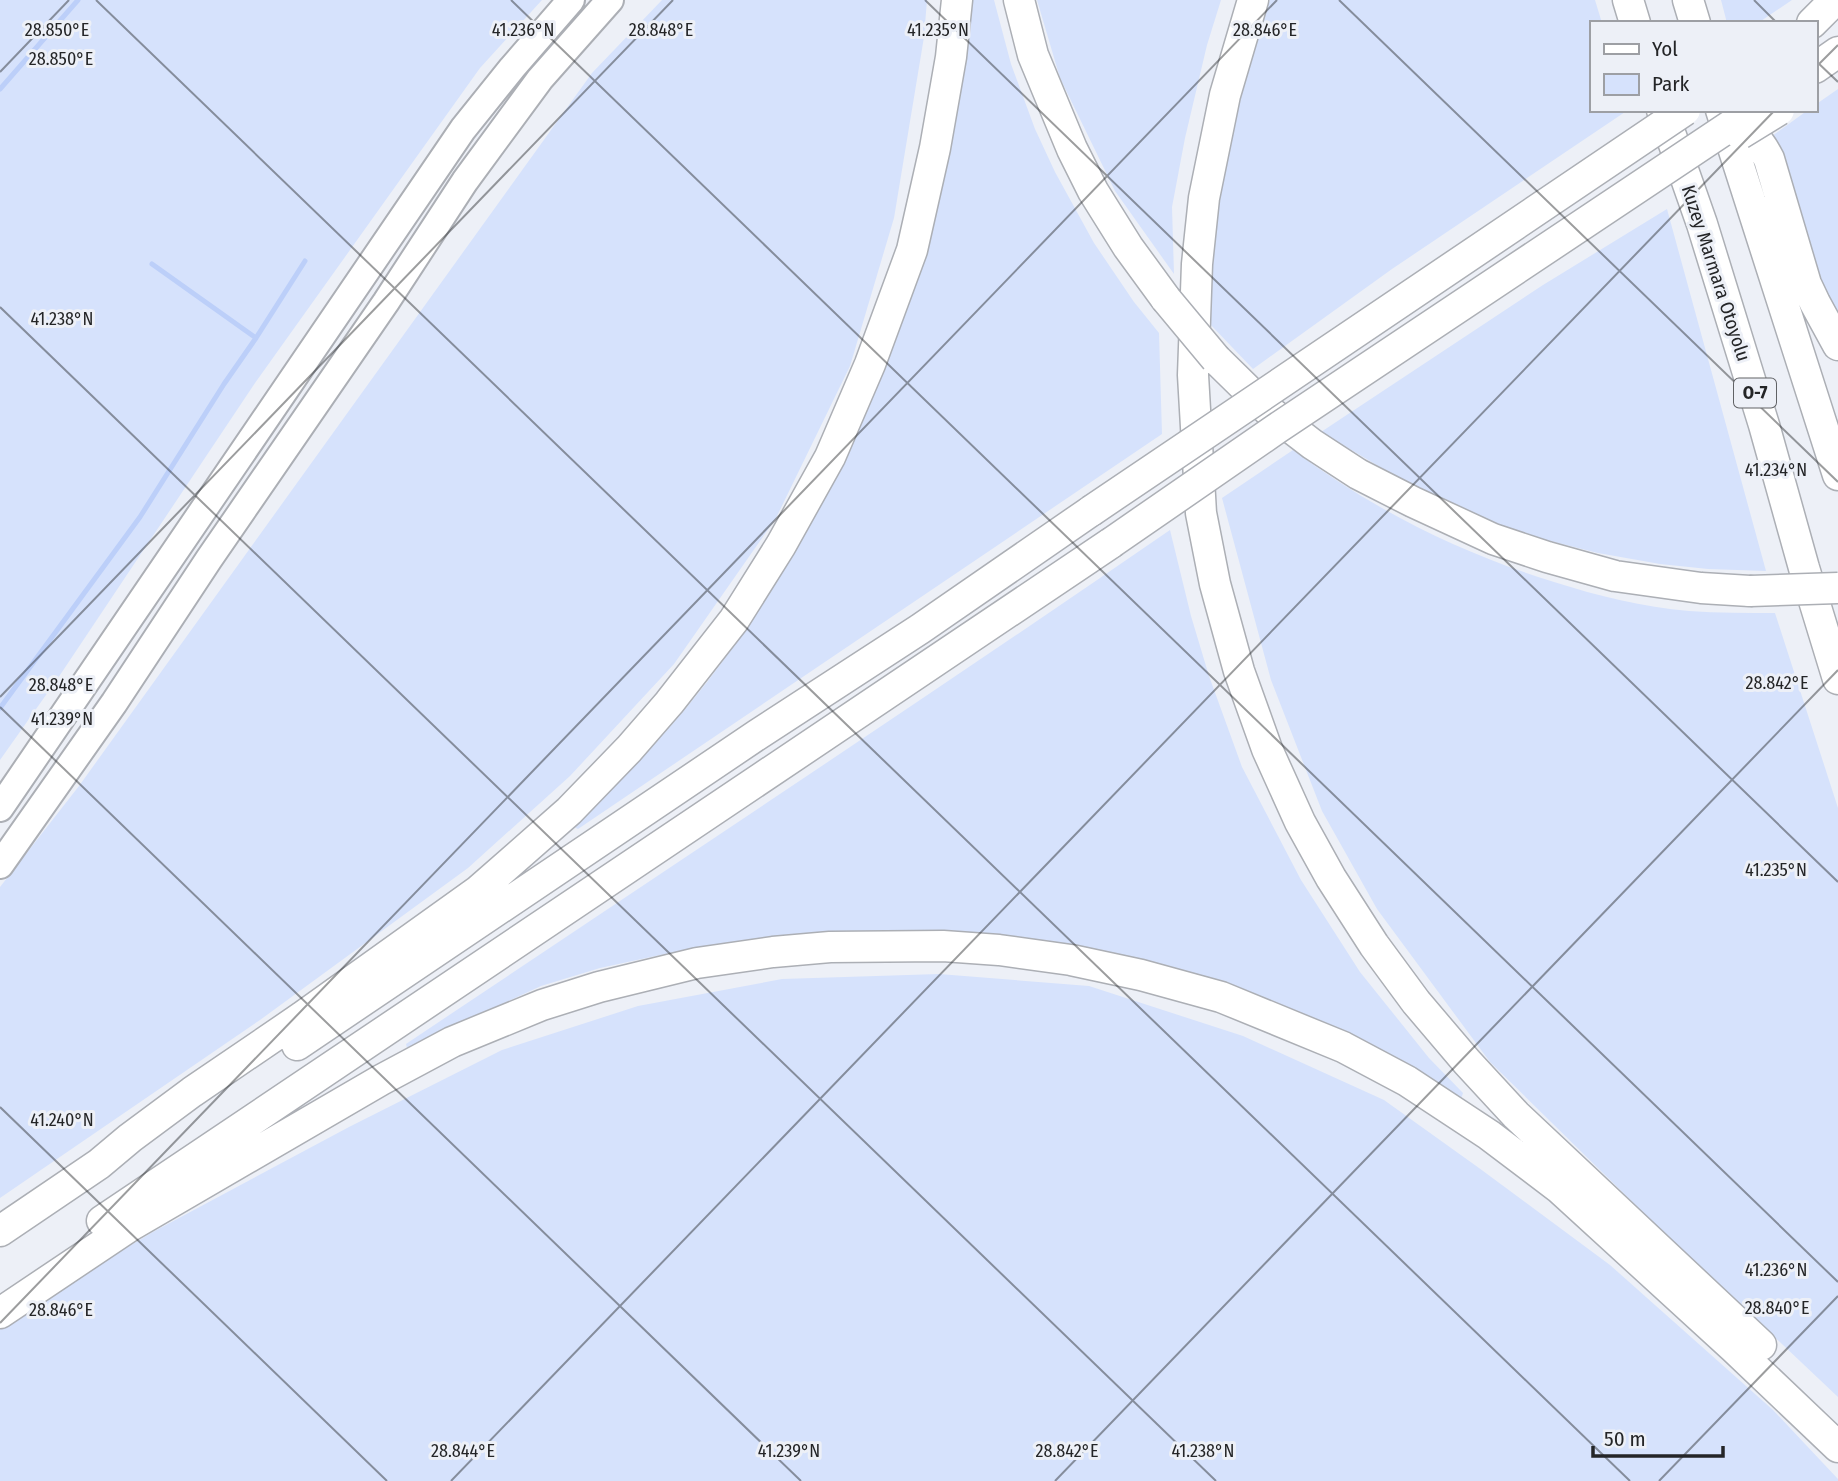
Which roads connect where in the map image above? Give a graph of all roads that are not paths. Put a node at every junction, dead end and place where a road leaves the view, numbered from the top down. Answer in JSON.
{"nodes":[{"id":1,"x":571,"y":0,"type":"edge"},
{"id":2,"x":610,"y":0,"type":"edge"},
{"id":3,"x":957,"y":0,"type":"edge"},
{"id":4,"x":1019,"y":0,"type":"edge"},
{"id":5,"x":1253,"y":0,"type":"edge"},
{"id":6,"x":1628,"y":0,"type":"edge"},
{"id":7,"x":1688,"y":0,"type":"edge"},
{"id":8,"x":1708,"y":0,"type":"edge"},
{"id":9,"x":1835,"y":0,"type":"edge"},
{"id":10,"x":1838,"y":7,"type":"edge"},
{"id":11,"x":1634,"y":21,"type":"edge"},
{"id":12,"x":1694,"y":21,"type":"edge"},
{"id":13,"x":1709,"y":21,"type":"edge"},
{"id":14,"x":1815,"y":21,"type":"edge"},
{"id":15,"x":1816,"y":21,"type":"edge"},
{"id":16,"x":1838,"y":52,"type":"edge"},
{"id":17,"x":1817,"y":67,"type":"edge"},
{"id":18,"x":1838,"y":72,"type":"edge"},
{"id":19,"x":1817,"y":86,"type":"edge"},
{"id":20,"x":1663,"y":112,"type":"edge"},
{"id":21,"x":1682,"y":112,"type":"edge"},
{"id":22,"x":1721,"y":112,"type":"edge"},
{"id":23,"x":1751,"y":112,"type":"edge"},
{"id":24,"x":1776,"y":112,"type":"edge"},
{"id":25,"x":1670,"y":166,"type":"junction"},
{"id":26,"x":1838,"y":345,"type":"edge"},
{"id":27,"x":1838,"y":475,"type":"edge"},
{"id":28,"x":1838,"y":588,"type":"edge"},
{"id":29,"x":1838,"y":679,"type":"edge"},
{"id":30,"x":0,"y":808,"type":"edge"},
{"id":31,"x":0,"y":865,"type":"edge"},
{"id":32,"x":99,"y":1164,"type":"junction"},
{"id":33,"x":0,"y":1231,"type":"edge"},
{"id":34,"x":0,"y":1290,"type":"edge"},
{"id":35,"x":0,"y":1313,"type":"edge"},
{"id":36,"x":1838,"y":1421,"type":"edge"},
{"id":37,"x":1838,"y":1447,"type":"edge"}],
"edges":[{"from":1,"to":30,"type":"main road"},
{"from":2,"to":31,"type":"main road"},
{"from":3,"to":32,"type":"highway"},
{"from":4,"to":28,"type":"highway","bridge":true},
{"from":5,"to":36,"type":"highway"},
{"from":6,"to":11,"type":"highway"},
{"from":7,"to":12,"type":"highway"},
{"from":8,"to":13,"type":"highway"},
{"from":9,"to":14,"type":"highway"},
{"from":10,"to":15,"type":"highway"},
{"from":16,"to":17,"type":"highway"},
{"from":18,"to":19,"type":"highway"},
{"from":20,"to":29,"type":"highway","name":"Kuzey Marmara Otoyolu","number":"O-7"},
{"from":21,"to":32,"type":"highway","bridge":true},
{"from":22,"to":26,"type":"highway"},
{"from":22,"to":27,"type":"highway"},
{"from":23,"to":25,"type":"highway","bridge":true},
{"from":24,"to":25,"type":"highway","bridge":true},
{"from":25,"to":34,"type":"highway","bridge":true},
{"from":32,"to":33,"type":"highway"},
{"from":35,"to":37,"type":"highway"}]}
